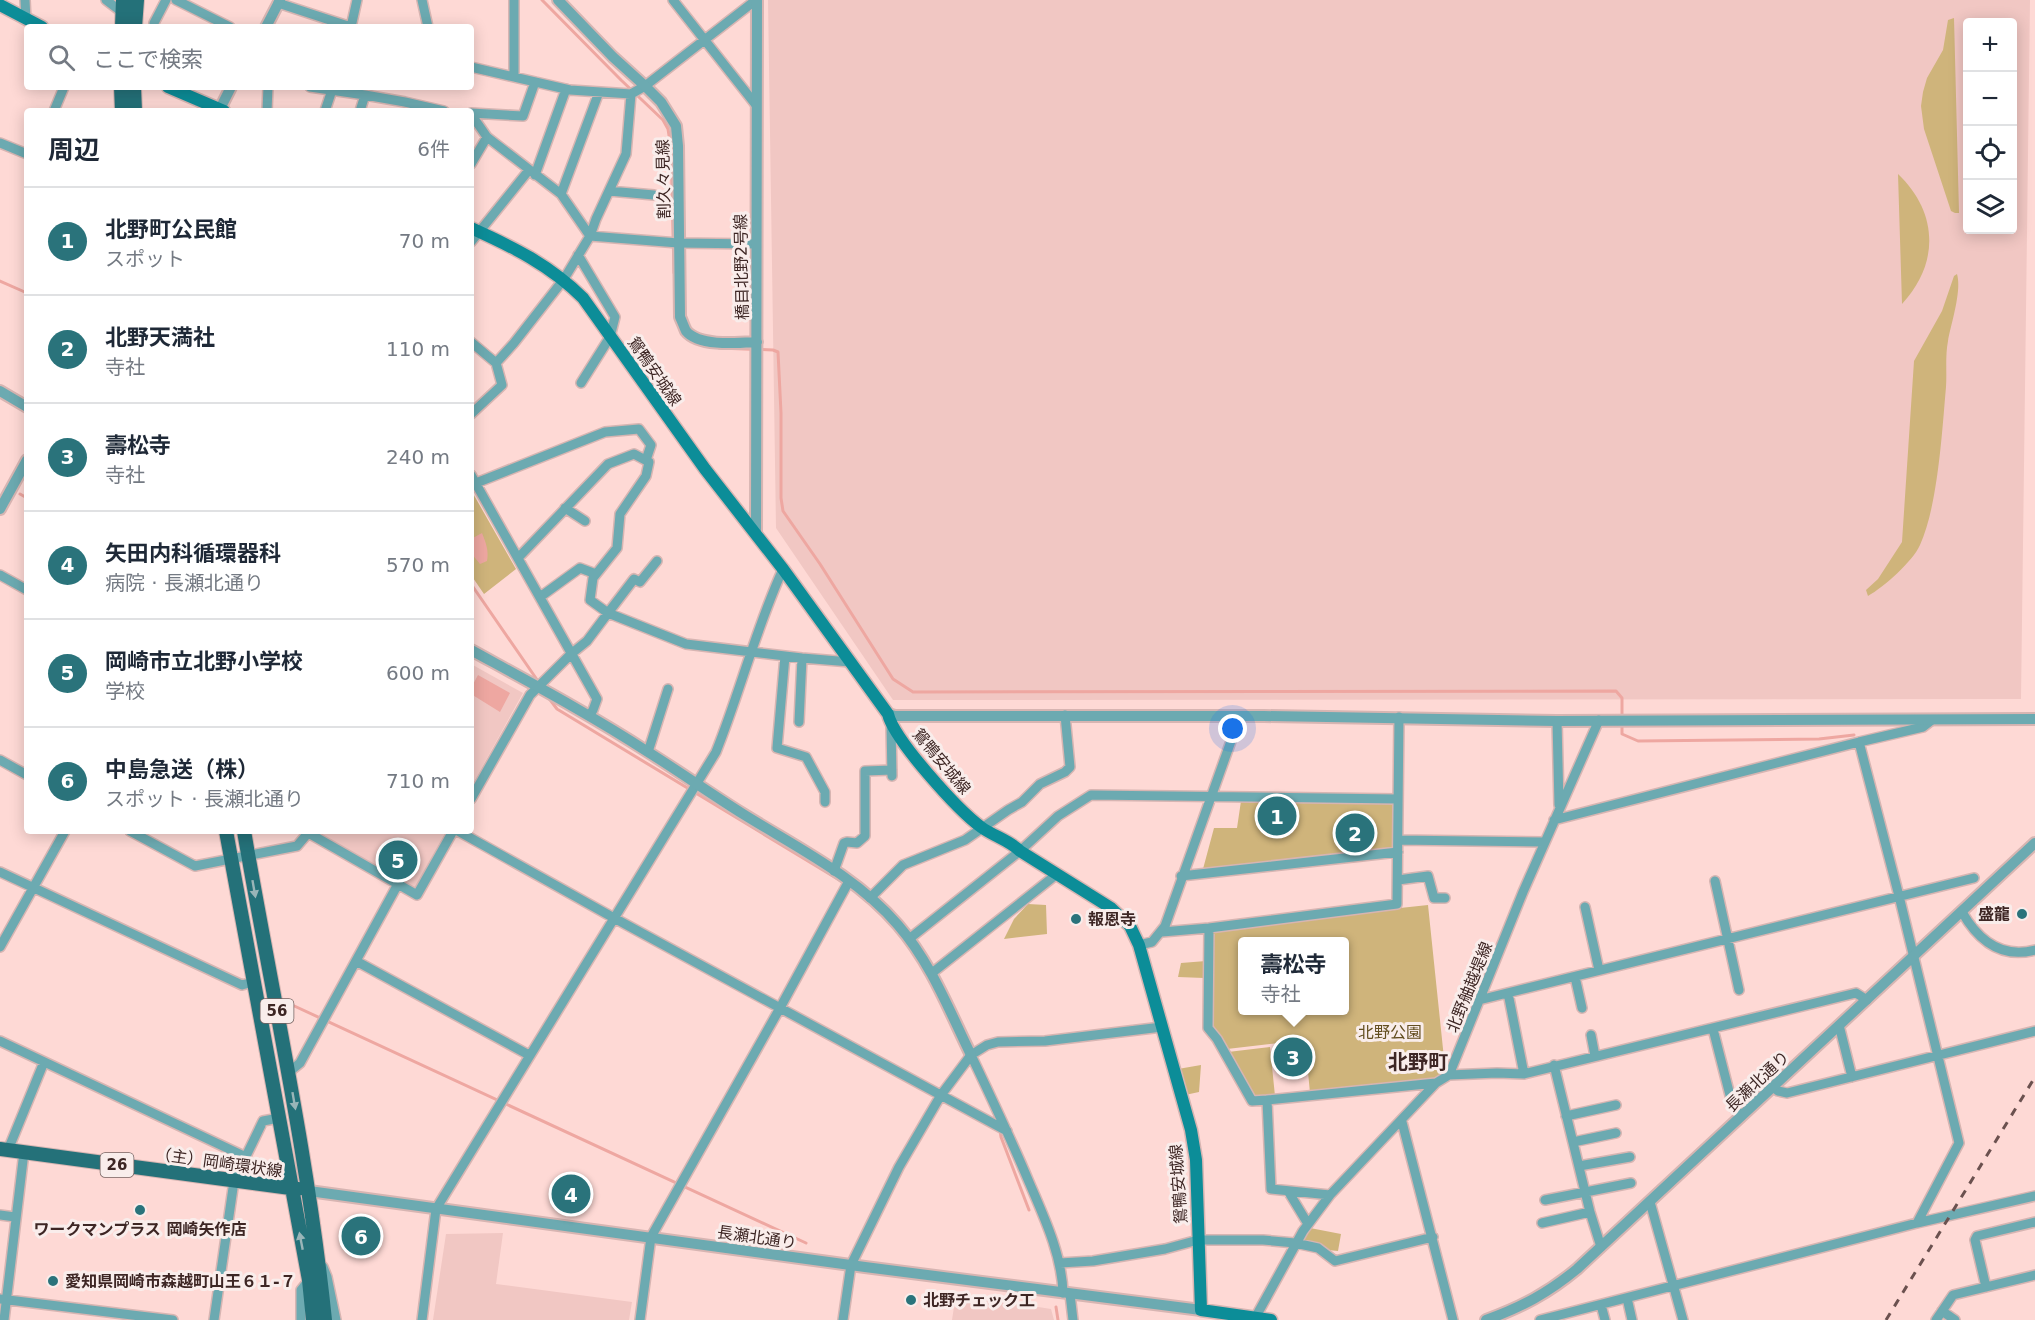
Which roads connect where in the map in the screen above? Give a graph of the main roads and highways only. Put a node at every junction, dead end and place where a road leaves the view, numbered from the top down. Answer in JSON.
{"nodes":[{"id":1,"x":137,"y":0,"type":"edge"},
{"id":2,"x":0,"y":5,"type":"edge"},
{"id":3,"x":35,"y":24,"type":"edge"},
{"id":4,"x":135,"y":24,"type":"edge"},
{"id":5,"x":121,"y":90,"type":"edge"},
{"id":6,"x":134,"y":90,"type":"edge"},
{"id":7,"x":175,"y":90,"type":"edge"},
{"id":8,"x":122,"y":108,"type":"edge"},
{"id":9,"x":135,"y":108,"type":"edge"},
{"id":10,"x":216,"y":108,"type":"edge"},
{"id":11,"x":476,"y":230,"type":"edge"},
{"id":12,"x":227,"y":834,"type":"edge"},
{"id":13,"x":244,"y":834,"type":"edge"},
{"id":14,"x":4,"y":1150,"type":"edge"},
{"id":15,"x":291,"y":1188,"type":"junction"},
{"id":16,"x":309,"y":1191,"type":"junction"},
{"id":17,"x":1254,"y":1319,"type":"edge"},
{"id":18,"x":313,"y":1320,"type":"edge"},
{"id":19,"x":325,"y":1320,"type":"edge"},
{"id":20,"x":1271,"y":1320,"type":"edge"}],
"edges":[{"from":1,"to":4,"type":"main road"},
{"from":2,"to":3,"type":"main road"},
{"from":5,"to":8,"type":"main road"},
{"from":6,"to":9,"type":"main road"},
{"from":7,"to":10,"type":"main road"},
{"from":11,"to":17,"type":"main road","name":"鴛鴨安城線"},
{"from":12,"to":15,"type":"main road","number":"56"},
{"from":13,"to":16,"type":"main road","number":"56","one_way":true},
{"from":14,"to":15,"type":"main road","name":"（主）岡崎環状線","number":"26"},
{"from":15,"to":16,"type":"main road","name":"（主）岡崎環状線","number":"26"},
{"from":18,"to":15,"type":"main road","name":"（主）岡崎環状線","one_way":true},
{"from":16,"to":19,"type":"main road"},
{"from":17,"to":20,"type":"main road"}]}
